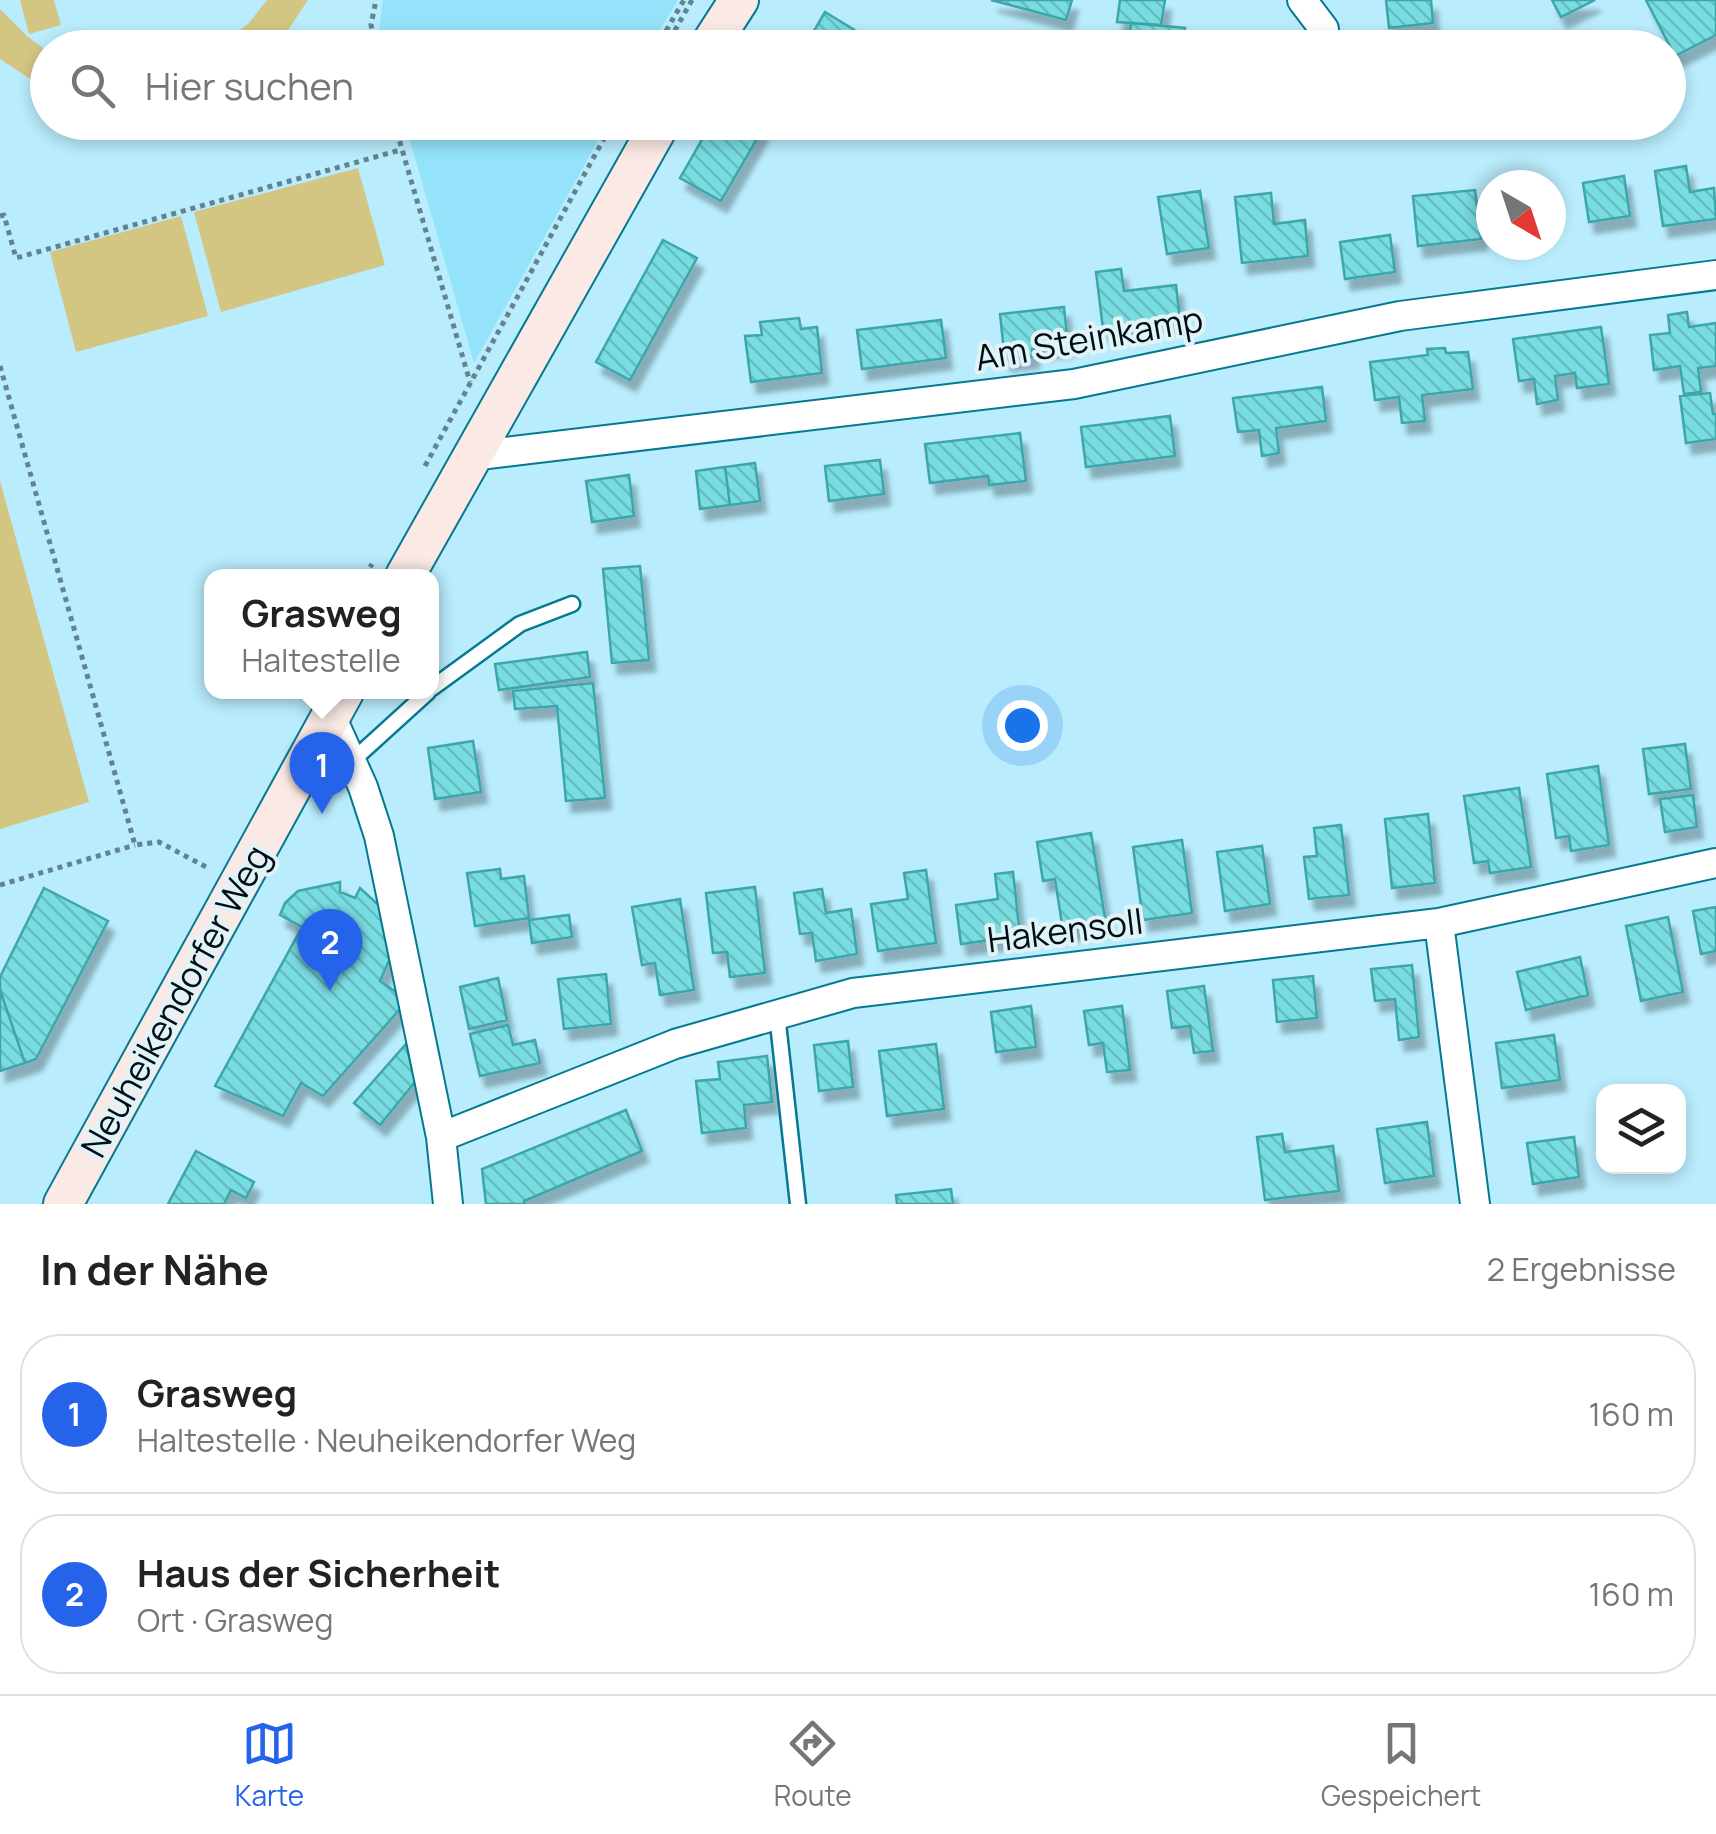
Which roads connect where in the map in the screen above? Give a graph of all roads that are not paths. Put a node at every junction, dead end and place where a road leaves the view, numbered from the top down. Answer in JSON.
{"nodes":[{"id":1,"x":739,"y":0,"type":"edge"},
{"id":2,"x":1302,"y":0,"type":"edge"},
{"id":3,"x":1324,"y":29,"type":"dead end"},
{"id":4,"x":720,"y":30,"type":"edge"},
{"id":5,"x":652,"y":140,"type":"edge"},
{"id":6,"x":1716,"y":275,"type":"edge"},
{"id":7,"x":471,"y":456,"type":"junction"},
{"id":8,"x":409,"y":569,"type":"edge"},
{"id":9,"x":572,"y":604,"type":"dead end"},
{"id":10,"x":439,"y":683,"type":"edge"},
{"id":11,"x":420,"y":699,"type":"edge"},
{"id":12,"x":337,"y":704,"type":"edge"},
{"id":13,"x":350,"y":763,"type":"junction"},
{"id":14,"x":1716,"y":862,"type":"edge"},
{"id":15,"x":1439,"y":923,"type":"junction"},
{"id":16,"x":778,"y":1014,"type":"junction"},
{"id":17,"x":441,"y":1137,"type":"junction"},
{"id":18,"x":63,"y":1204,"type":"edge"},
{"id":19,"x":448,"y":1204,"type":"edge"},
{"id":20,"x":798,"y":1204,"type":"edge"},
{"id":21,"x":1474,"y":1204,"type":"edge"}],
"edges":[{"from":1,"to":4,"type":"street"},
{"from":2,"to":3,"type":"street"},
{"from":5,"to":7,"type":"street"},
{"from":6,"to":7,"type":"street","name":"Am Steinkamp"},
{"from":7,"to":8,"type":"street"},
{"from":9,"to":10,"type":"lane"},
{"from":11,"to":13,"type":"lane"},
{"from":12,"to":13,"type":"street"},
{"from":12,"to":18,"type":"street","name":"Neuheikendorfer Weg"},
{"from":13,"to":17,"type":"street"},
{"from":14,"to":15,"type":"street","name":"Hakensoll"},
{"from":15,"to":16,"type":"street","name":"Hakensoll"},
{"from":15,"to":21,"type":"street"},
{"from":16,"to":17,"type":"street","name":"Hakensoll"},
{"from":16,"to":20,"type":"lane"},
{"from":17,"to":19,"type":"street"}]}
